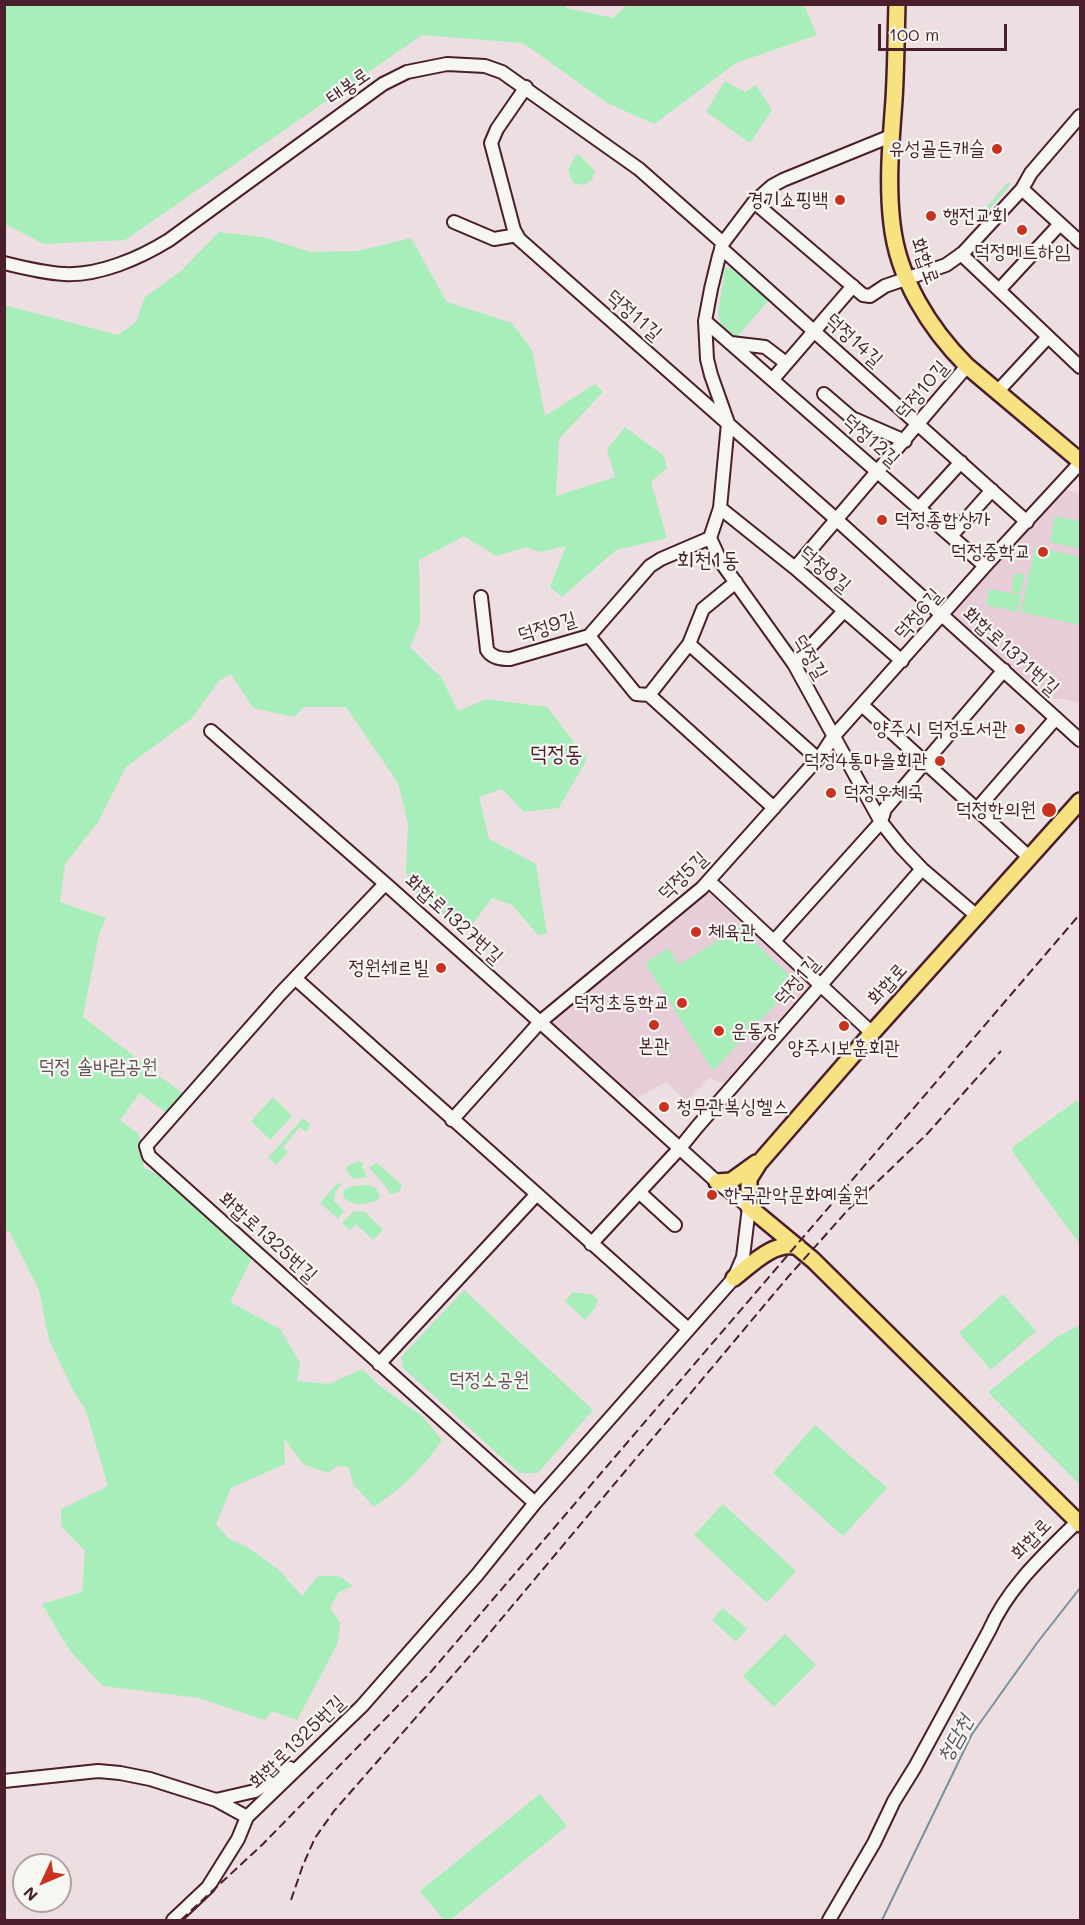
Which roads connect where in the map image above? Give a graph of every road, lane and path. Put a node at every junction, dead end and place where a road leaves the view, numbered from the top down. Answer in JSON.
{"nodes":[{"id":1,"x":897,"y":4,"type":"edge"},
{"id":2,"x":526,"y":87,"type":"junction"},
{"id":3,"x":1080,"y":116,"type":"edge"},
{"id":4,"x":891,"y":136,"type":"junction"},
{"id":5,"x":1022,"y":189,"type":"junction"},
{"id":6,"x":754,"y":202,"type":"junction"},
{"id":7,"x":454,"y":222,"type":"dead end"},
{"id":8,"x":1060,"y":224,"type":"junction"},
{"id":9,"x":736,"y":225,"type":"junction"},
{"id":10,"x":704,"y":226,"type":"junction"},
{"id":11,"x":517,"y":235,"type":"junction"},
{"id":12,"x":1080,"y":242,"type":"edge"},
{"id":13,"x":721,"y":250,"type":"junction"},
{"id":14,"x":961,"y":254,"type":"junction"},
{"id":15,"x":4,"y":262,"type":"edge"},
{"id":16,"x":907,"y":279,"type":"junction"},
{"id":17,"x":853,"y":286,"type":"junction"},
{"id":18,"x":999,"y":291,"type":"junction"},
{"id":19,"x":705,"y":321,"type":"junction"},
{"id":20,"x":814,"y":331,"type":"junction"},
{"id":21,"x":1048,"y":337,"type":"junction"},
{"id":22,"x":731,"y":343,"type":"junction"},
{"id":23,"x":786,"y":363,"type":"junction"},
{"id":24,"x":967,"y":366,"type":"junction"},
{"id":25,"x":1080,"y":368,"type":"edge"},
{"id":26,"x":773,"y":380,"type":"junction"},
{"id":27,"x":714,"y":384,"type":"junction"},
{"id":28,"x":998,"y":391,"type":"junction"},
{"id":29,"x":824,"y":394,"type":"dead end"},
{"id":30,"x":699,"y":397,"type":"junction"},
{"id":31,"x":728,"y":423,"type":"junction"},
{"id":32,"x":919,"y":424,"type":"junction"},
{"id":33,"x":905,"y":441,"type":"junction"},
{"id":34,"x":961,"y":462,"type":"junction"},
{"id":35,"x":1080,"y":462,"type":"edge"},
{"id":36,"x":879,"y":471,"type":"junction"},
{"id":37,"x":992,"y":490,"type":"junction"},
{"id":38,"x":720,"y":508,"type":"junction"},
{"id":39,"x":919,"y":508,"type":"junction"},
{"id":40,"x":837,"y":520,"type":"junction"},
{"id":41,"x":1027,"y":522,"type":"junction"},
{"id":42,"x":951,"y":536,"type":"junction"},
{"id":43,"x":710,"y":538,"type":"junction"},
{"id":44,"x":985,"y":566,"type":"junction"},
{"id":45,"x":795,"y":568,"type":"junction"},
{"id":46,"x":736,"y":582,"type":"junction"},
{"id":47,"x":482,"y":597,"type":"dead end"},
{"id":48,"x":844,"y":610,"type":"junction"},
{"id":49,"x":943,"y":615,"type":"junction"},
{"id":50,"x":589,"y":636,"type":"junction"},
{"id":51,"x":688,"y":644,"type":"junction"},
{"id":52,"x":902,"y":661,"type":"junction"},
{"id":53,"x":794,"y":664,"type":"junction"},
{"id":54,"x":1004,"y":670,"type":"junction"},
{"id":55,"x":649,"y":695,"type":"junction"},
{"id":56,"x":862,"y":705,"type":"junction"},
{"id":57,"x":1056,"y":718,"type":"junction"},
{"id":58,"x":211,"y":731,"type":"dead end"},
{"id":59,"x":833,"y":737,"type":"junction"},
{"id":60,"x":1080,"y":740,"type":"edge"},
{"id":61,"x":818,"y":759,"type":"junction"},
{"id":62,"x":926,"y":762,"type":"junction"},
{"id":63,"x":1080,"y":801,"type":"edge"},
{"id":64,"x":774,"y":808,"type":"junction"},
{"id":65,"x":977,"y":809,"type":"junction"},
{"id":66,"x":881,"y":822,"type":"junction"},
{"id":67,"x":1029,"y":857,"type":"junction"},
{"id":68,"x":922,"y":869,"type":"junction"},
{"id":69,"x":709,"y":881,"type":"junction"},
{"id":70,"x":388,"y":886,"type":"junction"},
{"id":71,"x":977,"y":916,"type":"junction"},
{"id":72,"x":774,"y":940,"type":"junction"},
{"id":73,"x":296,"y":979,"type":"junction"},
{"id":74,"x":820,"y":983,"type":"junction"},
{"id":75,"x":540,"y":1022,"type":"junction"},
{"id":76,"x":872,"y":1033,"type":"junction"},
{"id":77,"x":452,"y":1120,"type":"junction"},
{"id":78,"x":680,"y":1148,"type":"junction"},
{"id":79,"x":764,"y":1158,"type":"junction"},
{"id":80,"x":722,"y":1185,"type":"junction"},
{"id":81,"x":639,"y":1192,"type":"junction"},
{"id":82,"x":536,"y":1195,"type":"junction"},
{"id":83,"x":749,"y":1207,"type":"junction"},
{"id":84,"x":675,"y":1225,"type":"dead end"},
{"id":85,"x":794,"y":1243,"type":"junction"},
{"id":86,"x":591,"y":1244,"type":"junction"},
{"id":87,"x":734,"y":1278,"type":"junction"},
{"id":88,"x":688,"y":1329,"type":"junction"},
{"id":89,"x":380,"y":1364,"type":"junction"},
{"id":90,"x":535,"y":1503,"type":"junction"},
{"id":91,"x":1079,"y":1522,"type":"edge"},
{"id":92,"x":320,"y":1746,"type":"junction"},
{"id":93,"x":4,"y":1774,"type":"edge"},
{"id":94,"x":43,"y":1777,"type":"junction"},
{"id":95,"x":4,"y":1781,"type":"edge"},
{"id":96,"x":216,"y":1800,"type":"junction"},
{"id":97,"x":248,"y":1817,"type":"junction"},
{"id":98,"x":173,"y":1920,"type":"edge"},
{"id":99,"x":829,"y":1920,"type":"edge"}],
"edges":[{"from":1,"to":4,"type":"main road","name":"화합로"},
{"from":2,"to":10,"type":"street","name":"태봉로"},
{"from":2,"to":11,"type":"street"},
{"from":2,"to":15,"type":"street","name":"태봉로"},
{"from":3,"to":5,"type":"street"},
{"from":4,"to":6,"type":"street"},
{"from":4,"to":16,"type":"main road","name":"화합로"},
{"from":5,"to":8,"type":"street"},
{"from":5,"to":14,"type":"street"},
{"from":6,"to":9,"type":"street"},
{"from":6,"to":17,"type":"street"},
{"from":7,"to":11,"type":"street"},
{"from":8,"to":12,"type":"street"},
{"from":8,"to":18,"type":"street"},
{"from":9,"to":10,"type":"street"},
{"from":9,"to":13,"type":"street"},
{"from":10,"to":13,"type":"street","name":"태봉로"},
{"from":11,"to":30,"type":"street","name":"덕정11길"},
{"from":13,"to":19,"type":"street"},
{"from":13,"to":20,"type":"street","name":"덕정14길"},
{"from":14,"to":16,"type":"street"},
{"from":14,"to":18,"type":"street"},
{"from":16,"to":17,"type":"street"},
{"from":16,"to":24,"type":"main road","name":"화합로"},
{"from":17,"to":20,"type":"street"},
{"from":18,"to":21,"type":"street"},
{"from":19,"to":22,"type":"street","name":"덕정12길"},
{"from":19,"to":27,"type":"street"},
{"from":20,"to":23,"type":"street"},
{"from":20,"to":32,"type":"street","name":"덕정14길"},
{"from":21,"to":25,"type":"street"},
{"from":21,"to":28,"type":"street"},
{"from":22,"to":23,"type":"street"},
{"from":22,"to":26,"type":"street","name":"덕정12길"},
{"from":23,"to":26,"type":"street"},
{"from":24,"to":28,"type":"main road","name":"화합로"},
{"from":24,"to":32,"type":"street","name":"덕정10길"},
{"from":26,"to":36,"type":"street","name":"덕정12길"},
{"from":27,"to":30,"type":"street"},
{"from":27,"to":31,"type":"street"},
{"from":28,"to":35,"type":"main road","name":"화합로"},
{"from":29,"to":33,"type":"street","name":"덕정12길"},
{"from":30,"to":31,"type":"street","name":"덕정11길"},
{"from":31,"to":38,"type":"street"},
{"from":31,"to":40,"type":"street"},
{"from":32,"to":33,"type":"street","name":"덕정10길"},
{"from":32,"to":34,"type":"street","name":"덕정14길"},
{"from":33,"to":36,"type":"street","name":"덕정10길"},
{"from":34,"to":37,"type":"street","name":"덕정14길"},
{"from":34,"to":39,"type":"street"},
{"from":35,"to":41,"type":"street","name":"덕정6길"},
{"from":36,"to":39,"type":"street","name":"덕정12길"},
{"from":36,"to":40,"type":"street","name":"덕정10길"},
{"from":37,"to":41,"type":"street","name":"덕정14길"},
{"from":37,"to":42,"type":"street"},
{"from":38,"to":43,"type":"street"},
{"from":38,"to":45,"type":"street","name":"덕정8길"},
{"from":39,"to":42,"type":"street","name":"덕정12길"},
{"from":40,"to":45,"type":"street","name":"덕정10길"},
{"from":40,"to":49,"type":"street"},
{"from":41,"to":44,"type":"street","name":"덕정6길"},
{"from":42,"to":44,"type":"street","name":"덕정12길"},
{"from":43,"to":46,"type":"street","name":"덕정길"},
{"from":43,"to":50,"type":"street","name":"덕정9길"},
{"from":44,"to":49,"type":"street","name":"덕정6길"},
{"from":45,"to":48,"type":"street","name":"덕정8길"},
{"from":46,"to":51,"type":"street"},
{"from":46,"to":53,"type":"street","name":"덕정길"},
{"from":47,"to":50,"type":"street","name":"덕정9길"},
{"from":48,"to":52,"type":"street","name":"덕정8길"},
{"from":48,"to":53,"type":"street"},
{"from":49,"to":52,"type":"street","name":"덕정6길"},
{"from":49,"to":54,"type":"street","name":"화합로1371번길"},
{"from":50,"to":55,"type":"street"},
{"from":51,"to":55,"type":"street"},
{"from":51,"to":61,"type":"street"},
{"from":52,"to":56,"type":"street","name":"덕정6길"},
{"from":53,"to":59,"type":"street","name":"덕정길"},
{"from":54,"to":57,"type":"street","name":"화합로1371번길"},
{"from":54,"to":62,"type":"street"},
{"from":55,"to":64,"type":"street"},
{"from":56,"to":59,"type":"street","name":"덕정6길"},
{"from":56,"to":62,"type":"street"},
{"from":57,"to":60,"type":"street","name":"화합로1371번길"},
{"from":57,"to":65,"type":"street"},
{"from":58,"to":70,"type":"street"},
{"from":59,"to":61,"type":"street","name":"덕정5길"},
{"from":59,"to":66,"type":"street","name":"덕정길"},
{"from":61,"to":64,"type":"street","name":"덕정5길"},
{"from":62,"to":65,"type":"street"},
{"from":62,"to":66,"type":"street"},
{"from":63,"to":67,"type":"main road","name":"화합로"},
{"from":64,"to":69,"type":"street","name":"덕정5길"},
{"from":65,"to":67,"type":"street"},
{"from":66,"to":68,"type":"street","name":"덕정길"},
{"from":66,"to":72,"type":"street"},
{"from":67,"to":71,"type":"main road","name":"화합로"},
{"from":68,"to":71,"type":"street","name":"덕정길"},
{"from":68,"to":74,"type":"street","name":"덕정1길"},
{"from":69,"to":72,"type":"street"},
{"from":69,"to":75,"type":"street","name":"덕정5길"},
{"from":70,"to":73,"type":"street","name":"화합로1327번길"},
{"from":70,"to":75,"type":"street","name":"화합로1327번길"},
{"from":71,"to":76,"type":"main road","name":"화합로"},
{"from":72,"to":74,"type":"street"},
{"from":73,"to":77,"type":"street"},
{"from":73,"to":89,"type":"street","name":"화합로1325번길"},
{"from":74,"to":76,"type":"street"},
{"from":74,"to":78,"type":"street","name":"덕정1길"},
{"from":75,"to":77,"type":"street"},
{"from":75,"to":78,"type":"street","name":"화합로1327번길"},
{"from":76,"to":79,"type":"main road","name":"화합로"},
{"from":77,"to":82,"type":"street"},
{"from":78,"to":80,"type":"street","name":"화합로1327번길"},
{"from":78,"to":81,"type":"street"},
{"from":79,"to":80,"type":"main road"},
{"from":79,"to":83,"type":"main road","name":"화합로"},
{"from":80,"to":83,"type":"street","name":"화합로"},
{"from":81,"to":84,"type":"street"},
{"from":81,"to":86,"type":"street"},
{"from":82,"to":86,"type":"street"},
{"from":82,"to":89,"type":"street"},
{"from":83,"to":85,"type":"main road","name":"화합로"},
{"from":83,"to":87,"type":"street","name":"화합로1325번길"},
{"from":85,"to":87,"type":"main road"},
{"from":85,"to":91,"type":"main road","name":"화합로"},
{"from":86,"to":88,"type":"street"},
{"from":87,"to":88,"type":"street","name":"화합로1325번길"},
{"from":88,"to":90,"type":"street","name":"화합로1325번길"},
{"from":89,"to":90,"type":"street","name":"화합로1325번길"},
{"from":90,"to":92,"type":"street","name":"화합로1325번길"},
{"from":91,"to":99,"type":"street","name":"화합로"},
{"from":92,"to":96,"type":"street"},
{"from":92,"to":97,"type":"street","name":"화합로1325번길"},
{"from":93,"to":94,"type":"street"},
{"from":94,"to":95,"type":"street","name":"화합로1325번길"},
{"from":94,"to":96,"type":"street","name":"화합로1325번길"},
{"from":96,"to":97,"type":"street","name":"화합로1325번길"},
{"from":97,"to":98,"type":"street"}]}
